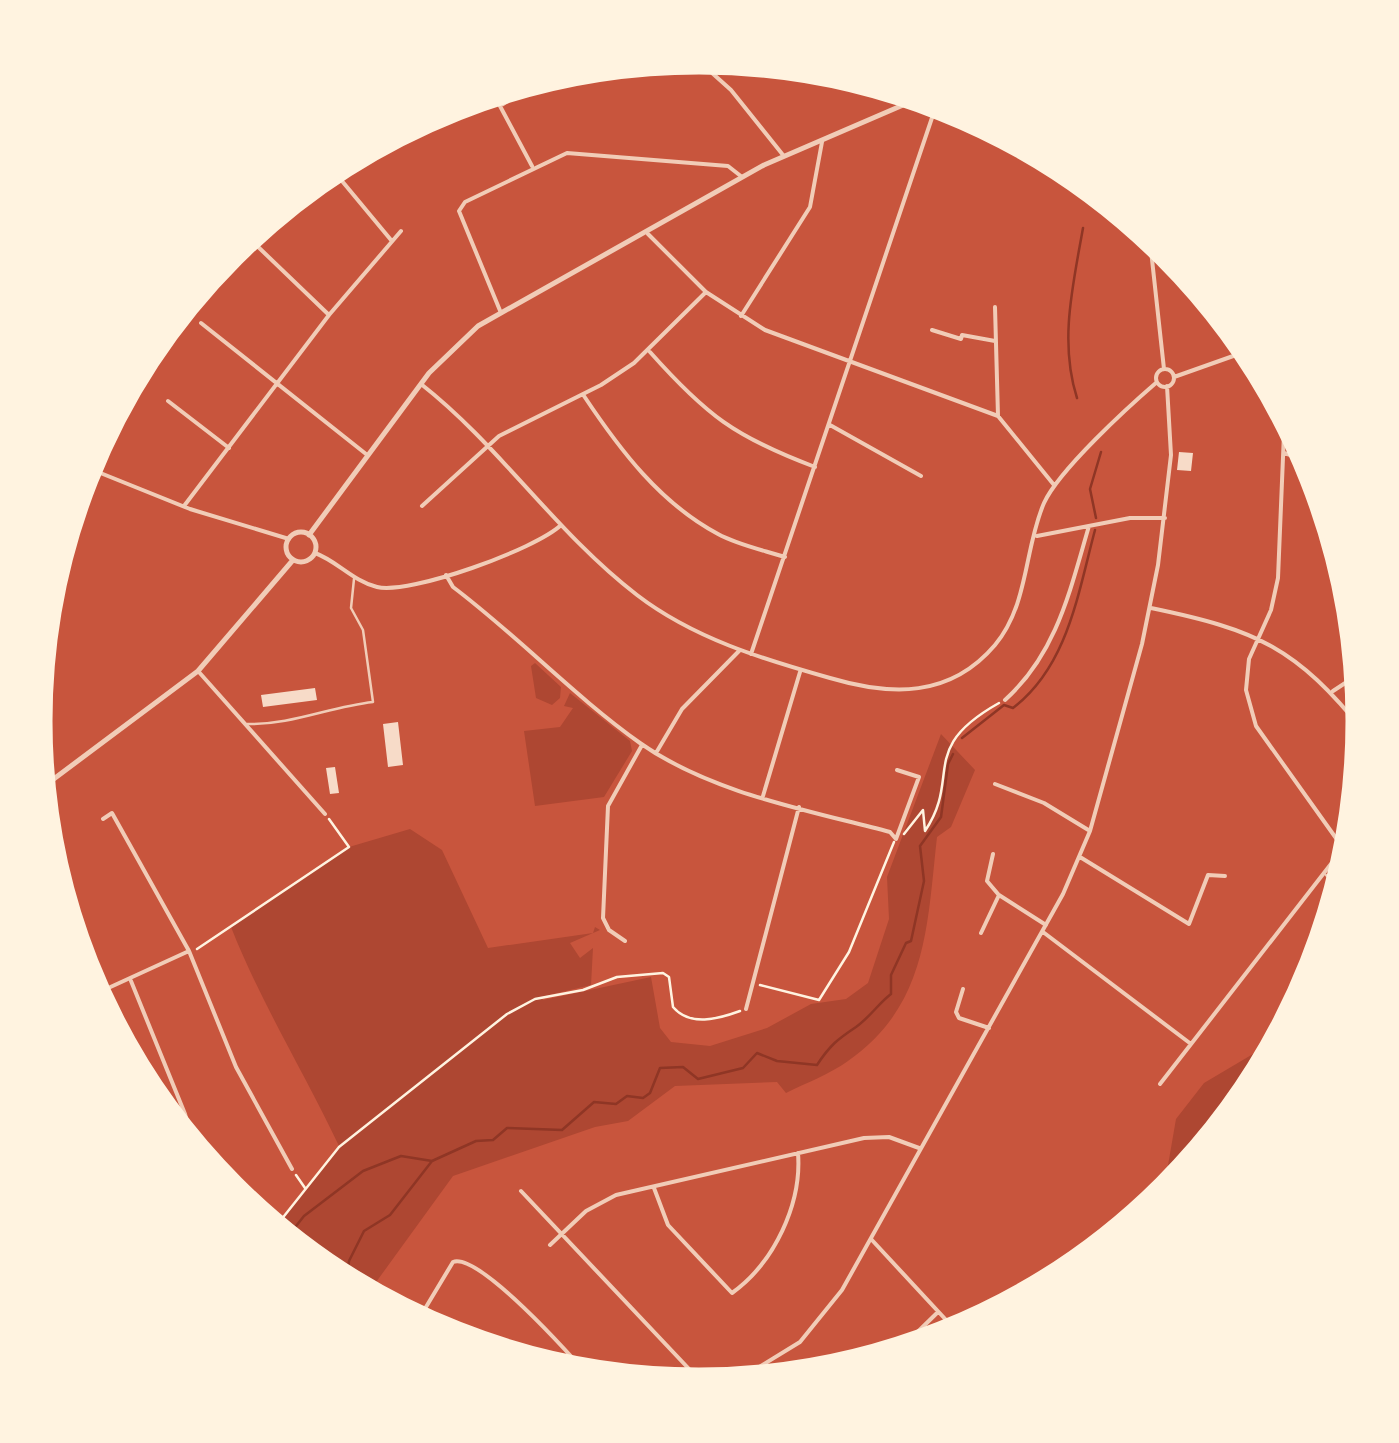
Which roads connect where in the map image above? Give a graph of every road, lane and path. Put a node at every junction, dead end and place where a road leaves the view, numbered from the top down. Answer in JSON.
{"nodes":[{"id":1,"x":714,"y":72,"type":"edge"},
{"id":2,"x":511,"y":100,"type":"edge"},
{"id":3,"x":500,"y":103,"type":"edge"},
{"id":4,"x":903,"y":104,"type":"edge"},
{"id":5,"x":502,"y":106,"type":"junction"},
{"id":6,"x":933,"y":115,"type":"edge"},
{"id":7,"x":820,"y":138,"type":"junction"},
{"id":8,"x":783,"y":155,"type":"junction"},
{"id":9,"x":532,"y":166,"type":"junction"},
{"id":10,"x":742,"y":177,"type":"junction"},
{"id":11,"x":338,"y":182,"type":"edge"},
{"id":12,"x":401,"y":232,"type":"dead end"},
{"id":13,"x":648,"y":234,"type":"junction"},
{"id":14,"x":391,"y":240,"type":"junction"},
{"id":15,"x":257,"y":246,"type":"edge"},
{"id":16,"x":1152,"y":255,"type":"edge"},
{"id":17,"x":706,"y":292,"type":"junction"},
{"id":18,"x":995,"y":306,"type":"dead end"},
{"id":19,"x":501,"y":312,"type":"junction"},
{"id":20,"x":329,"y":315,"type":"junction"},
{"id":21,"x":741,"y":316,"type":"junction"},
{"id":22,"x":200,"y":324,"type":"dead end"},
{"id":23,"x":932,"y":330,"type":"dead end"},
{"id":24,"x":995,"y":340,"type":"junction"},
{"id":25,"x":649,"y":351,"type":"junction"},
{"id":26,"x":1236,"y":356,"type":"edge"},
{"id":27,"x":852,"y":361,"type":"junction"},
{"id":28,"x":1164,"y":369,"type":"junction"},
{"id":29,"x":1174,"y":376,"type":"junction"},
{"id":30,"x":1157,"y":382,"type":"junction"},
{"id":31,"x":279,"y":384,"type":"junction"},
{"id":32,"x":421,"y":384,"type":"junction"},
{"id":33,"x":1166,"y":386,"type":"junction"},
{"id":34,"x":584,"y":394,"type":"junction"},
{"id":35,"x":168,"y":401,"type":"dead end"},
{"id":36,"x":998,"y":416,"type":"junction"},
{"id":37,"x":830,"y":425,"type":"junction"},
{"id":38,"x":1284,"y":439,"type":"edge"},
{"id":39,"x":488,"y":445,"type":"junction"},
{"id":40,"x":230,"y":448,"type":"junction"},
{"id":41,"x":1284,"y":453,"type":"junction"},
{"id":42,"x":366,"y":454,"type":"junction"},
{"id":43,"x":1292,"y":455,"type":"edge"},
{"id":44,"x":815,"y":467,"type":"junction"},
{"id":45,"x":99,"y":472,"type":"edge"},
{"id":46,"x":921,"y":476,"type":"dead end"},
{"id":47,"x":1054,"y":485,"type":"junction"},
{"id":48,"x":184,"y":506,"type":"junction"},
{"id":49,"x":422,"y":506,"type":"dead end"},
{"id":50,"x":1165,"y":518,"type":"junction"},
{"id":51,"x":561,"y":525,"type":"junction"},
{"id":52,"x":1088,"y":526,"type":"junction"},
{"id":53,"x":309,"y":534,"type":"junction"},
{"id":54,"x":1034,"y":536,"type":"junction"},
{"id":55,"x":289,"y":539,"type":"junction"},
{"id":56,"x":315,"y":553,"type":"junction"},
{"id":57,"x":784,"y":557,"type":"junction"},
{"id":58,"x":293,"y":560,"type":"junction"},
{"id":59,"x":446,"y":575,"type":"junction"},
{"id":60,"x":354,"y":577,"type":"junction"},
{"id":61,"x":1150,"y":608,"type":"junction"},
{"id":62,"x":1259,"y":637,"type":"junction"},
{"id":63,"x":740,"y":651,"type":"junction"},
{"id":64,"x":750,"y":655,"type":"junction"},
{"id":65,"x":800,"y":670,"type":"junction"},
{"id":66,"x":198,"y":671,"type":"junction"},
{"id":67,"x":1348,"y":681,"type":"edge"},
{"id":68,"x":1332,"y":692,"type":"junction"},
{"id":69,"x":1004,"y":700,"type":"joint"},
{"id":70,"x":1349,"y":712,"type":"edge"},
{"id":71,"x":246,"y":724,"type":"junction"},
{"id":72,"x":642,"y":745,"type":"junction"},
{"id":73,"x":656,"y":752,"type":"junction"},
{"id":74,"x":897,"y":770,"type":"dead end"},
{"id":75,"x":53,"y":780,"type":"edge"},
{"id":76,"x":995,"y":784,"type":"dead end"},
{"id":77,"x":763,"y":796,"type":"junction"},
{"id":78,"x":799,"y":807,"type":"junction"},
{"id":79,"x":326,"y":814,"type":"joint"},
{"id":80,"x":103,"y":819,"type":"dead end"},
{"id":81,"x":1090,"y":830,"type":"junction"},
{"id":82,"x":904,"y":834,"type":"dead end"},
{"id":83,"x":896,"y":839,"type":"junction"},
{"id":84,"x":1338,"y":841,"type":"edge"},
{"id":85,"x":994,"y":854,"type":"dead end"},
{"id":86,"x":1080,"y":857,"type":"junction"},
{"id":87,"x":1334,"y":859,"type":"edge"},
{"id":88,"x":1324,"y":872,"type":"junction"},
{"id":89,"x":1225,"y":876,"type":"dead end"},
{"id":90,"x":1330,"y":879,"type":"edge"},
{"id":91,"x":999,"y":895,"type":"junction"},
{"id":92,"x":1046,"y":924,"type":"junction"},
{"id":93,"x":1042,"y":932,"type":"junction"},
{"id":94,"x":981,"y":933,"type":"dead end"},
{"id":95,"x":625,"y":941,"type":"dead end"},
{"id":96,"x":188,"y":951,"type":"junction"},
{"id":97,"x":131,"y":981,"type":"junction"},
{"id":98,"x":753,"y":984,"type":"junction"},
{"id":99,"x":962,"y":988,"type":"dead end"},
{"id":100,"x":108,"y":989,"type":"edge"},
{"id":101,"x":746,"y":1009,"type":"joint"},
{"id":102,"x":988,"y":1028,"type":"junction"},
{"id":103,"x":1191,"y":1044,"type":"junction"},
{"id":104,"x":1160,"y":1084,"type":"dead end"},
{"id":105,"x":187,"y":1120,"type":"edge"},
{"id":106,"x":921,"y":1149,"type":"junction"},
{"id":107,"x":798,"y":1153,"type":"junction"},
{"id":108,"x":292,"y":1169,"type":"joint"},
{"id":109,"x":654,"y":1186,"type":"junction"},
{"id":110,"x":304,"y":1188,"type":"junction"},
{"id":111,"x":521,"y":1191,"type":"dead end"},
{"id":112,"x":281,"y":1219,"type":"edge"},
{"id":113,"x":562,"y":1233,"type":"junction"},
{"id":114,"x":871,"y":1239,"type":"junction"},
{"id":115,"x":550,"y":1245,"type":"dead end"},
{"id":116,"x":424,"y":1310,"type":"edge"},
{"id":117,"x":938,"y":1312,"type":"junction"},
{"id":118,"x":948,"y":1322,"type":"edge"},
{"id":119,"x":915,"y":1334,"type":"edge"},
{"id":120,"x":571,"y":1358,"type":"edge"},
{"id":121,"x":755,"y":1368,"type":"edge"},
{"id":122,"x":692,"y":1371,"type":"edge"}],
"edges":[{"from":1,"to":8,"type":"street"},
{"from":2,"to":5,"type":"lane"},
{"from":3,"to":5,"type":"street"},
{"from":4,"to":7,"type":"street"},
{"from":5,"to":9,"type":"street"},
{"from":6,"to":27,"type":"street"},
{"from":7,"to":8,"type":"street"},
{"from":7,"to":21,"type":"street"},
{"from":8,"to":10,"type":"street"},
{"from":9,"to":10,"type":"street"},
{"from":9,"to":19,"type":"street"},
{"from":10,"to":13,"type":"street"},
{"from":11,"to":14,"type":"street"},
{"from":12,"to":14,"type":"street"},
{"from":13,"to":17,"type":"street"},
{"from":13,"to":19,"type":"street"},
{"from":14,"to":20,"type":"street"},
{"from":15,"to":20,"type":"street"},
{"from":16,"to":28,"type":"street"},
{"from":17,"to":21,"type":"street"},
{"from":17,"to":25,"type":"street"},
{"from":18,"to":24,"type":"street"},
{"from":19,"to":32,"type":"street"},
{"from":20,"to":31,"type":"street"},
{"from":21,"to":27,"type":"street"},
{"from":22,"to":31,"type":"street"},
{"from":23,"to":24,"type":"street"},
{"from":24,"to":36,"type":"street"},
{"from":25,"to":34,"type":"street"},
{"from":25,"to":44,"type":"street"},
{"from":26,"to":29,"type":"street"},
{"from":27,"to":36,"type":"street"},
{"from":27,"to":37,"type":"street"},
{"from":28,"to":29,"type":"street"},
{"from":28,"to":30,"type":"street"},
{"from":29,"to":33,"type":"street"},
{"from":30,"to":33,"type":"street"},
{"from":30,"to":47,"type":"street"},
{"from":31,"to":40,"type":"street"},
{"from":31,"to":42,"type":"street"},
{"from":32,"to":39,"type":"street"},
{"from":32,"to":42,"type":"street"},
{"from":33,"to":50,"type":"street"},
{"from":34,"to":39,"type":"street"},
{"from":34,"to":57,"type":"street"},
{"from":35,"to":40,"type":"street"},
{"from":36,"to":47,"type":"street"},
{"from":37,"to":44,"type":"street"},
{"from":37,"to":46,"type":"street"},
{"from":38,"to":41,"type":"street"},
{"from":39,"to":49,"type":"street"},
{"from":39,"to":51,"type":"street"},
{"from":40,"to":48,"type":"street"},
{"from":41,"to":43,"type":"street"},
{"from":41,"to":62,"type":"street"},
{"from":42,"to":53,"type":"street"},
{"from":44,"to":57,"type":"street"},
{"from":45,"to":48,"type":"street"},
{"from":47,"to":54,"type":"street"},
{"from":48,"to":55,"type":"street"},
{"from":50,"to":52,"type":"street"},
{"from":50,"to":61,"type":"street"},
{"from":51,"to":59,"type":"street"},
{"from":51,"to":63,"type":"street"},
{"from":52,"to":54,"type":"street"},
{"from":52,"to":69,"type":"street"},
{"from":53,"to":55,"type":"street"},
{"from":53,"to":56,"type":"street"},
{"from":54,"to":65,"type":"street"},
{"from":55,"to":58,"type":"street"},
{"from":56,"to":58,"type":"street"},
{"from":56,"to":60,"type":"street"},
{"from":57,"to":64,"type":"street"},
{"from":58,"to":66,"type":"street"},
{"from":59,"to":60,"type":"street"},
{"from":59,"to":72,"type":"street"},
{"from":60,"to":71,"type":"lane"},
{"from":61,"to":62,"type":"street"},
{"from":61,"to":81,"type":"street"},
{"from":62,"to":68,"type":"street"},
{"from":62,"to":84,"type":"street"},
{"from":63,"to":64,"type":"street"},
{"from":63,"to":73,"type":"street"},
{"from":64,"to":65,"type":"street"},
{"from":65,"to":77,"type":"street"},
{"from":66,"to":71,"type":"street"},
{"from":66,"to":75,"type":"street"},
{"from":67,"to":68,"type":"street"},
{"from":68,"to":70,"type":"street"},
{"from":69,"to":82,"type":"path"},
{"from":71,"to":79,"type":"street"},
{"from":72,"to":73,"type":"street"},
{"from":72,"to":95,"type":"street"},
{"from":73,"to":77,"type":"street"},
{"from":74,"to":83,"type":"street"},
{"from":76,"to":81,"type":"street"},
{"from":77,"to":78,"type":"street"},
{"from":78,"to":83,"type":"street"},
{"from":78,"to":98,"type":"street"},
{"from":79,"to":96,"type":"path"},
{"from":80,"to":96,"type":"street"},
{"from":81,"to":86,"type":"street"},
{"from":83,"to":98,"type":"path"},
{"from":85,"to":91,"type":"street"},
{"from":86,"to":89,"type":"street"},
{"from":86,"to":92,"type":"street"},
{"from":87,"to":88,"type":"street"},
{"from":88,"to":90,"type":"lane"},
{"from":88,"to":103,"type":"street"},
{"from":91,"to":92,"type":"street"},
{"from":91,"to":94,"type":"street"},
{"from":92,"to":93,"type":"street"},
{"from":93,"to":102,"type":"street"},
{"from":93,"to":103,"type":"street"},
{"from":96,"to":97,"type":"street"},
{"from":96,"to":108,"type":"street"},
{"from":97,"to":100,"type":"street"},
{"from":97,"to":105,"type":"street"},
{"from":98,"to":101,"type":"street"},
{"from":99,"to":102,"type":"street"},
{"from":101,"to":110,"type":"path"},
{"from":102,"to":106,"type":"street"},
{"from":103,"to":104,"type":"street"},
{"from":106,"to":107,"type":"street"},
{"from":106,"to":114,"type":"street"},
{"from":107,"to":109,"type":"street"},
{"from":107,"to":109,"type":"street"},
{"from":108,"to":110,"type":"path"},
{"from":109,"to":113,"type":"street"},
{"from":110,"to":112,"type":"path"},
{"from":111,"to":113,"type":"street"},
{"from":113,"to":115,"type":"street"},
{"from":113,"to":122,"type":"street"},
{"from":114,"to":117,"type":"street"},
{"from":114,"to":121,"type":"street"},
{"from":116,"to":120,"type":"street"},
{"from":117,"to":118,"type":"street"},
{"from":117,"to":119,"type":"street"}]}
